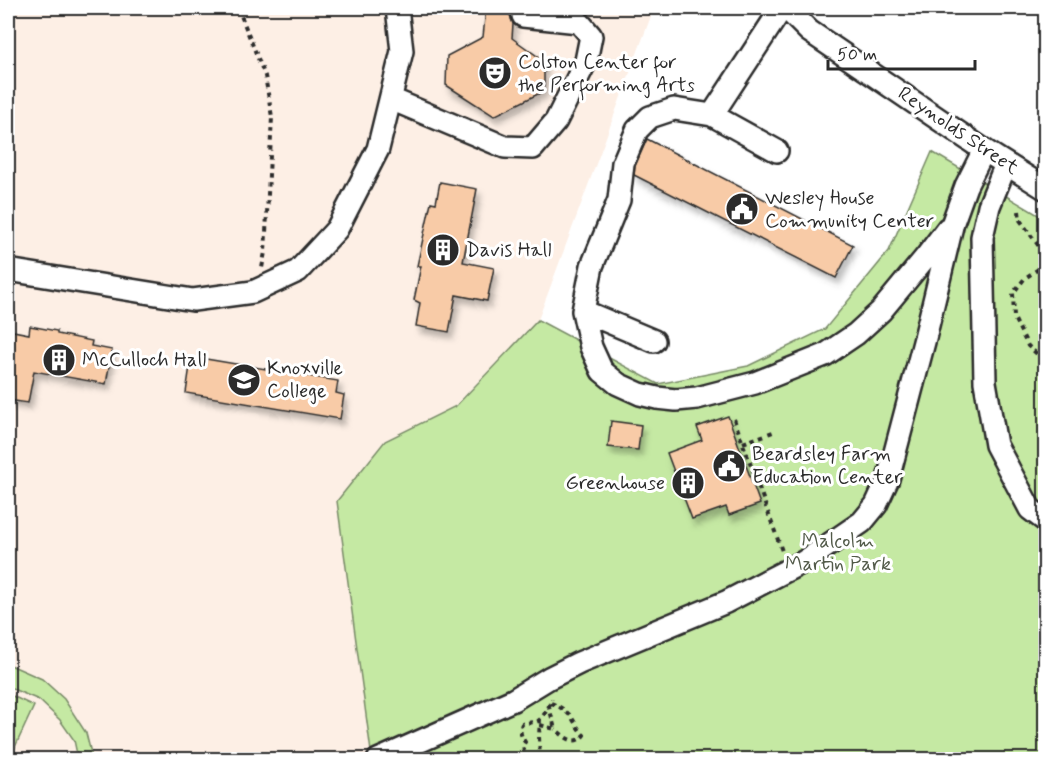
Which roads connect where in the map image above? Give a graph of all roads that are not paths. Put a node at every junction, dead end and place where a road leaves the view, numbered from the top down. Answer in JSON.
{"nodes":[{"id":1,"x":397,"y":8,"type":"edge"},
{"id":2,"x":782,"y":8,"type":"edge"},
{"id":3,"x":786,"y":8,"type":"edge"},
{"id":4,"x":523,"y":16,"type":"dead end"},
{"id":5,"x":391,"y":99,"type":"junction"},
{"id":6,"x":712,"y":115,"type":"junction"},
{"id":7,"x":984,"y":150,"type":"junction"},
{"id":8,"x":777,"y":151,"type":"dead end"},
{"id":9,"x":1006,"y":164,"type":"junction"},
{"id":10,"x":1046,"y":189,"type":"edge"},
{"id":11,"x":953,"y":222,"type":"junction"},
{"id":12,"x":8,"y":270,"type":"edge"},
{"id":13,"x":583,"y":311,"type":"junction"},
{"id":14,"x":654,"y":341,"type":"dead end"},
{"id":15,"x":1046,"y":522,"type":"edge"},
{"id":16,"x":378,"y":759,"type":"edge"}],
"edges":[{"from":1,"to":5,"type":"street"},
{"from":2,"to":6,"type":"street"},
{"from":3,"to":7,"type":"street","name":"Reynolds Street"},
{"from":4,"to":5,"type":"street"},
{"from":5,"to":12,"type":"street"},
{"from":6,"to":8,"type":"street"},
{"from":6,"to":13,"type":"street"},
{"from":7,"to":9,"type":"street","name":"Reynolds Street"},
{"from":7,"to":11,"type":"street"},
{"from":9,"to":10,"type":"street","name":"Reynolds Street"},
{"from":9,"to":15,"type":"street"},
{"from":11,"to":13,"type":"street"},
{"from":11,"to":16,"type":"street"},
{"from":13,"to":14,"type":"street"}]}
